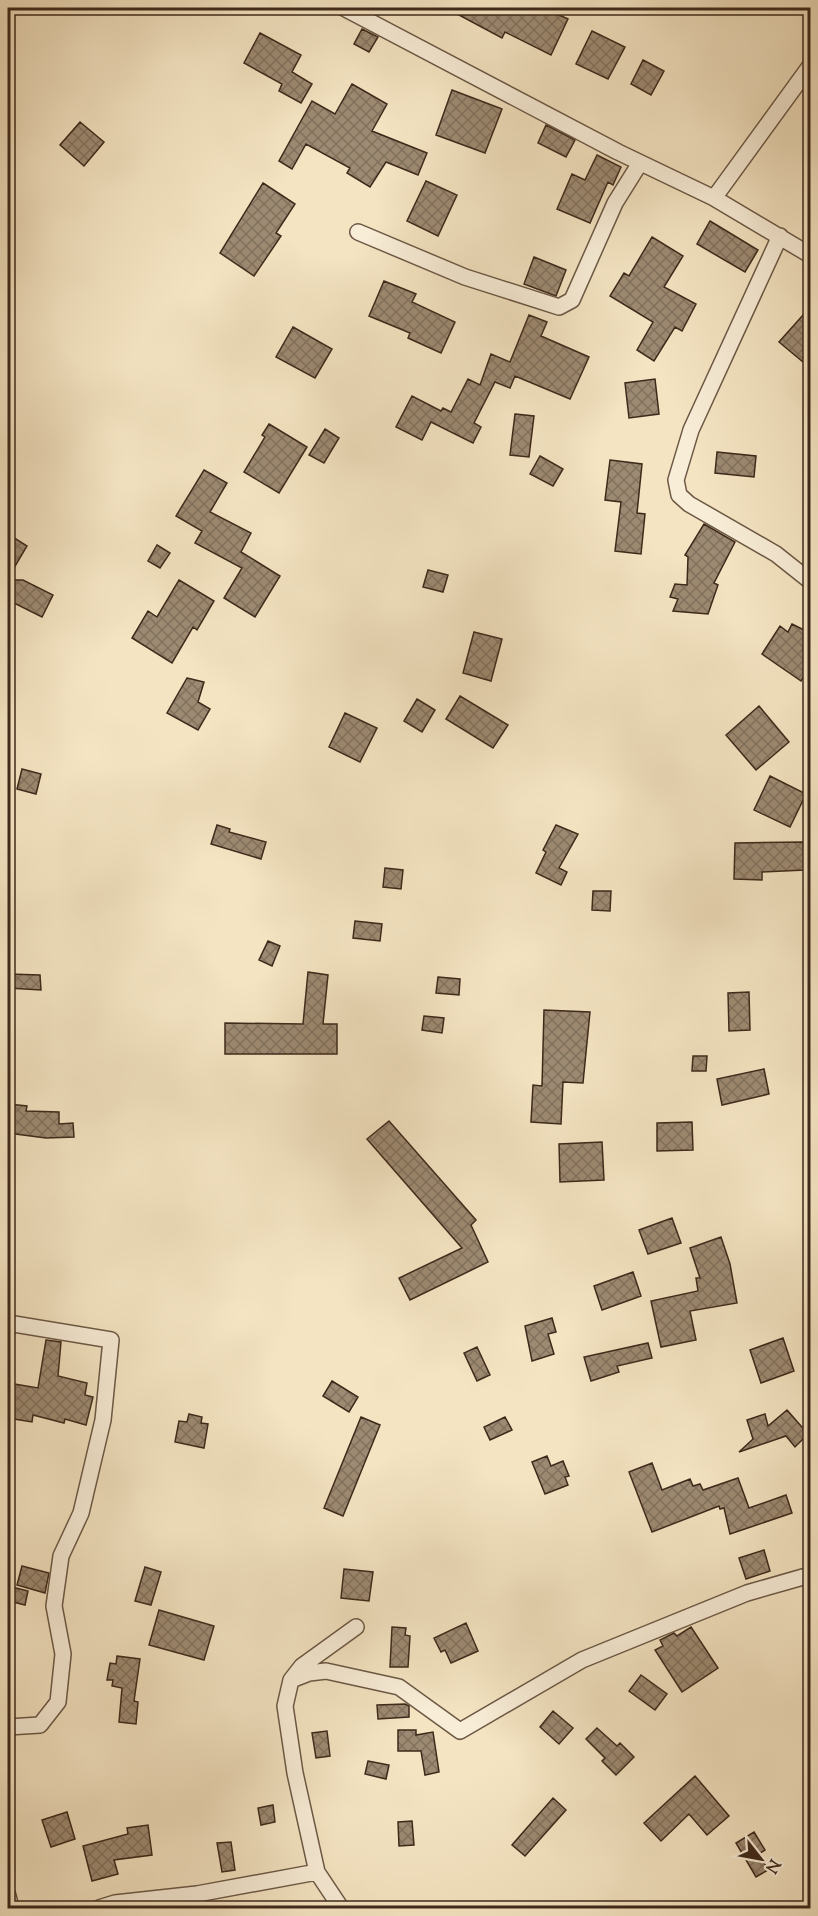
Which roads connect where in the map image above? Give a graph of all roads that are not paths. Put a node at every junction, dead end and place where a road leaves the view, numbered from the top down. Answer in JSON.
{"nodes":[{"id":1,"x":344,"y":8,"type":"edge"},
{"id":2,"x":810,"y":66,"type":"edge"},
{"id":3,"x":640,"y":164,"type":"junction"},
{"id":4,"x":714,"y":198,"type":"junction"},
{"id":5,"x":358,"y":232,"type":"dead end"},
{"id":6,"x":780,"y":236,"type":"junction"},
{"id":7,"x":810,"y":255,"type":"edge"},
{"id":8,"x":810,"y":581,"type":"edge"},
{"id":9,"x":8,"y":1323,"type":"edge"},
{"id":10,"x":810,"y":1575,"type":"edge"},
{"id":11,"x":356,"y":1627,"type":"dead end"},
{"id":12,"x":291,"y":1680,"type":"junction"},
{"id":13,"x":8,"y":1727,"type":"edge"},
{"id":14,"x":317,"y":1872,"type":"junction"},
{"id":15,"x":8,"y":1896,"type":"edge"},
{"id":16,"x":11,"y":1908,"type":"edge"},
{"id":17,"x":99,"y":1908,"type":"edge"},
{"id":18,"x":340,"y":1908,"type":"edge"}],
"edges":[{"from":1,"to":3,"type":"street"},
{"from":2,"to":4,"type":"street"},
{"from":3,"to":4,"type":"street"},
{"from":3,"to":5,"type":"street"},
{"from":4,"to":6,"type":"street"},
{"from":6,"to":7,"type":"street"},
{"from":6,"to":8,"type":"street"},
{"from":9,"to":13,"type":"street"},
{"from":10,"to":12,"type":"street"},
{"from":11,"to":12,"type":"street"},
{"from":12,"to":14,"type":"street"},
{"from":14,"to":17,"type":"street"},
{"from":14,"to":18,"type":"street"},
{"from":15,"to":16,"type":"street"}]}
